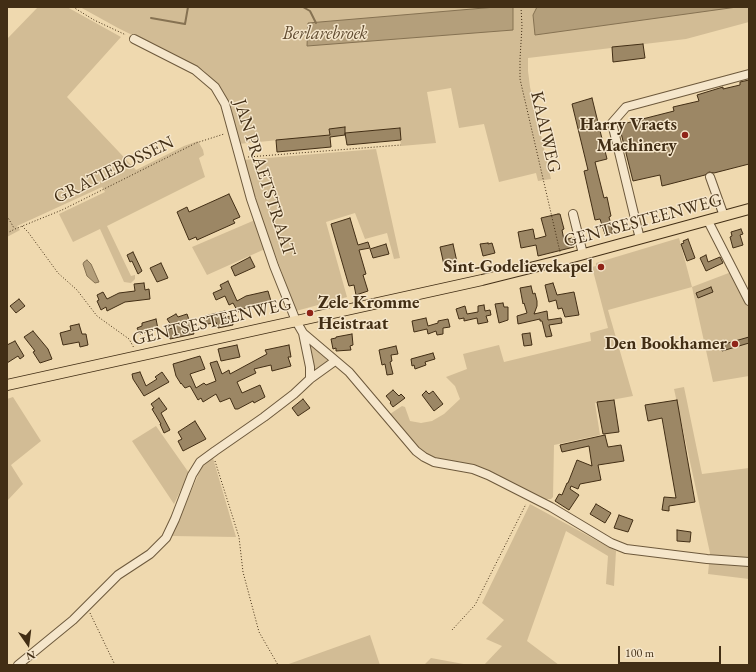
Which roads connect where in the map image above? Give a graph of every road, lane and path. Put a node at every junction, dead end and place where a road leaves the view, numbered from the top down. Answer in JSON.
{"nodes":[{"id":1,"x":73,"y":7,"type":"edge"},
{"id":2,"x":521,"y":7,"type":"edge"},
{"id":3,"x":134,"y":39,"type":"joint"},
{"id":4,"x":749,"y":74,"type":"edge"},
{"id":5,"x":232,"y":131,"type":"junction"},
{"id":6,"x":401,"y":145,"type":"dead end"},
{"id":7,"x":240,"y":159,"type":"junction"},
{"id":8,"x":710,"y":177,"type":"dead end"},
{"id":9,"x":749,"y":209,"type":"edge"},
{"id":10,"x":573,"y":214,"type":"dead end"},
{"id":11,"x":7,"y":216,"type":"edge"},
{"id":12,"x":724,"y":216,"type":"junction"},
{"id":13,"x":708,"y":221,"type":"junction"},
{"id":14,"x":21,"y":226,"type":"junction"},
{"id":15,"x":14,"y":229,"type":"junction"},
{"id":16,"x":7,"y":233,"type":"edge"},
{"id":17,"x":640,"y":239,"type":"junction"},
{"id":18,"x":583,"y":254,"type":"junction"},
{"id":19,"x":562,"y":260,"type":"junction"},
{"id":20,"x":749,"y":301,"type":"edge"},
{"id":21,"x":296,"y":321,"type":"junction"},
{"id":22,"x":303,"y":333,"type":"junction"},
{"id":23,"x":137,"y":356,"type":"junction"},
{"id":24,"x":335,"y":361,"type":"junction"},
{"id":25,"x":310,"y":379,"type":"junction"},
{"id":26,"x":7,"y":385,"type":"edge"},
{"id":27,"x":213,"y":452,"type":"junction"},
{"id":28,"x":530,"y":496,"type":"junction"},
{"id":29,"x":749,"y":562,"type":"edge"},
{"id":30,"x":87,"y":607,"type":"junction"},
{"id":31,"x":452,"y":630,"type":"dead end"},
{"id":32,"x":18,"y":665,"type":"edge"},
{"id":33,"x":115,"y":665,"type":"edge"},
{"id":34,"x":278,"y":665,"type":"edge"}],
"edges":[{"from":1,"to":3,"type":"path"},
{"from":2,"to":19,"type":"path","name":"KAAIWEG"},
{"from":3,"to":5,"type":"street","name":"JAN PRAETSTRAAT"},
{"from":4,"to":17,"type":"street"},
{"from":5,"to":7,"type":"street","name":"JAN PRAETSTRAAT"},
{"from":5,"to":14,"type":"path","name":"GRATIEBOSSEN"},
{"from":6,"to":7,"type":"path"},
{"from":7,"to":21,"type":"street","name":"JAN PRAETSTRAAT"},
{"from":8,"to":12,"type":"street"},
{"from":9,"to":12,"type":"main road","name":"GENTSESTEENWEG"},
{"from":10,"to":18,"type":"street"},
{"from":11,"to":15,"type":"path"},
{"from":12,"to":13,"type":"main road","name":"GENTSESTEENWEG"},
{"from":13,"to":17,"type":"main road","name":"GENTSESTEENWEG"},
{"from":13,"to":20,"type":"street"},
{"from":14,"to":15,"type":"path","name":"GRATIEBOSSEN"},
{"from":14,"to":23,"type":"path"},
{"from":15,"to":16,"type":"path","name":"GRATIEBOSSEN"},
{"from":17,"to":18,"type":"main road","name":"GENTSESTEENWEG"},
{"from":18,"to":19,"type":"main road","name":"GENTSESTEENWEG"},
{"from":19,"to":21,"type":"main road","name":"GENTSESTEENWEG"},
{"from":21,"to":22,"type":"street","name":"JAN PRAETSTRAAT"},
{"from":21,"to":23,"type":"main road","name":"GENTSESTEENWEG"},
{"from":22,"to":24,"type":"street"},
{"from":22,"to":25,"type":"street"},
{"from":23,"to":26,"type":"main road","name":"GENTSESTEENWEG"},
{"from":24,"to":25,"type":"street"},
{"from":24,"to":28,"type":"street"},
{"from":25,"to":27,"type":"street"},
{"from":27,"to":30,"type":"street"},
{"from":27,"to":34,"type":"path"},
{"from":28,"to":29,"type":"street"},
{"from":28,"to":31,"type":"path"},
{"from":30,"to":32,"type":"street"},
{"from":30,"to":33,"type":"path"}]}
